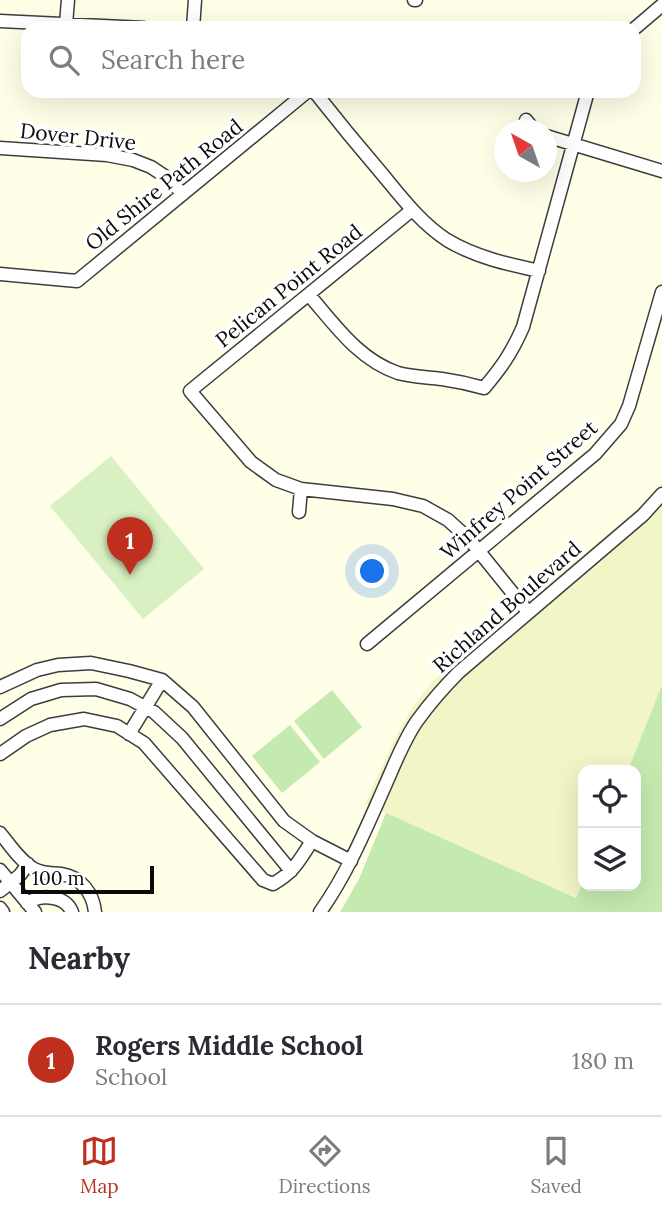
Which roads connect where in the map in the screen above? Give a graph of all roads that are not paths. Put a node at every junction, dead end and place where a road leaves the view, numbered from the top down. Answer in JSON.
{"nodes":[{"id":1,"x":68,"y":0,"type":"edge"},
{"id":2,"x":195,"y":0,"type":"edge"},
{"id":3,"x":662,"y":5,"type":"edge"},
{"id":4,"x":0,"y":21,"type":"edge"},
{"id":5,"x":66,"y":21,"type":"edge"},
{"id":6,"x":194,"y":21,"type":"edge"},
{"id":7,"x":21,"y":22,"type":"edge"},
{"id":8,"x":641,"y":23,"type":"edge"},
{"id":9,"x":300,"y":98,"type":"edge"},
{"id":10,"x":320,"y":98,"type":"edge"},
{"id":11,"x":586,"y":98,"type":"edge"},
{"id":12,"x":557,"y":139,"type":"edge"},
{"id":13,"x":573,"y":144,"type":"junction"},
{"id":14,"x":0,"y":148,"type":"edge"},
{"id":15,"x":662,"y":171,"type":"edge"},
{"id":16,"x":183,"y":194,"type":"junction"},
{"id":17,"x":412,"y":210,"type":"junction"},
{"id":18,"x":539,"y":271,"type":"junction"},
{"id":19,"x":0,"y":274,"type":"edge"},
{"id":20,"x":662,"y":292,"type":"edge"},
{"id":21,"x":309,"y":295,"type":"junction"},
{"id":22,"x":301,"y":489,"type":"junction"},
{"id":23,"x":662,"y":494,"type":"edge"},
{"id":24,"x":299,"y":512,"type":"dead end"},
{"id":25,"x":479,"y":551,"type":"junction"},
{"id":26,"x":528,"y":612,"type":"junction"},
{"id":27,"x":367,"y":644,"type":"dead end"},
{"id":28,"x":162,"y":680,"type":"junction"},
{"id":29,"x":0,"y":687,"type":"edge"},
{"id":30,"x":146,"y":707,"type":"junction"},
{"id":31,"x":0,"y":719,"type":"edge"},
{"id":32,"x":129,"y":733,"type":"junction"},
{"id":33,"x":0,"y":754,"type":"edge"},
{"id":34,"x":0,"y":833,"type":"edge"},
{"id":35,"x":312,"y":841,"type":"junction"},
{"id":36,"x":351,"y":860,"type":"junction"},
{"id":37,"x":28,"y":864,"type":"junction"},
{"id":38,"x":0,"y":870,"type":"edge"},
{"id":39,"x":291,"y":871,"type":"junction"},
{"id":40,"x":5,"y":887,"type":"edge"},
{"id":41,"x":31,"y":907,"type":"edge"},
{"id":42,"x":72,"y":912,"type":"edge"},
{"id":43,"x":95,"y":912,"type":"edge"},
{"id":44,"x":320,"y":912,"type":"edge"}],
"edges":[{"from":1,"to":5,"type":"street"},
{"from":2,"to":6,"type":"street"},
{"from":3,"to":8,"type":"street"},
{"from":4,"to":7,"type":"street"},
{"from":9,"to":16,"type":"street","name":"Old Shire Path Road"},
{"from":10,"to":17,"type":"street"},
{"from":11,"to":13,"type":"street"},
{"from":12,"to":13,"type":"street"},
{"from":13,"to":15,"type":"street"},
{"from":13,"to":18,"type":"street"},
{"from":14,"to":16,"type":"street","name":"Dover Drive"},
{"from":16,"to":19,"type":"street","name":"Old Shire Path Road"},
{"from":17,"to":18,"type":"street"},
{"from":17,"to":21,"type":"street","name":"Pelican Point Road"},
{"from":18,"to":21,"type":"street"},
{"from":20,"to":25,"type":"street","name":"Winfrey Point Street"},
{"from":21,"to":22,"type":"street","name":"Pelican Point Road"},
{"from":22,"to":24,"type":"street"},
{"from":22,"to":25,"type":"street"},
{"from":23,"to":26,"type":"street","name":"Richland Boulevard"},
{"from":25,"to":26,"type":"street"},
{"from":25,"to":27,"type":"street","name":"Winfrey Point Street"},
{"from":26,"to":36,"type":"street","name":"Richland Boulevard"},
{"from":28,"to":29,"type":"street"},
{"from":28,"to":30,"type":"street"},
{"from":28,"to":35,"type":"street"},
{"from":30,"to":31,"type":"street"},
{"from":30,"to":32,"type":"street"},
{"from":30,"to":39,"type":"street"},
{"from":32,"to":33,"type":"street"},
{"from":32,"to":39,"type":"street"},
{"from":34,"to":37,"type":"street"},
{"from":35,"to":36,"type":"street"},
{"from":35,"to":39,"type":"street"},
{"from":36,"to":44,"type":"street","name":"Richland Boulevard"},
{"from":37,"to":40,"type":"street"},
{"from":37,"to":43,"type":"street"},
{"from":38,"to":40,"type":"street"},
{"from":40,"to":41,"type":"street"},
{"from":41,"to":42,"type":"street"}]}
